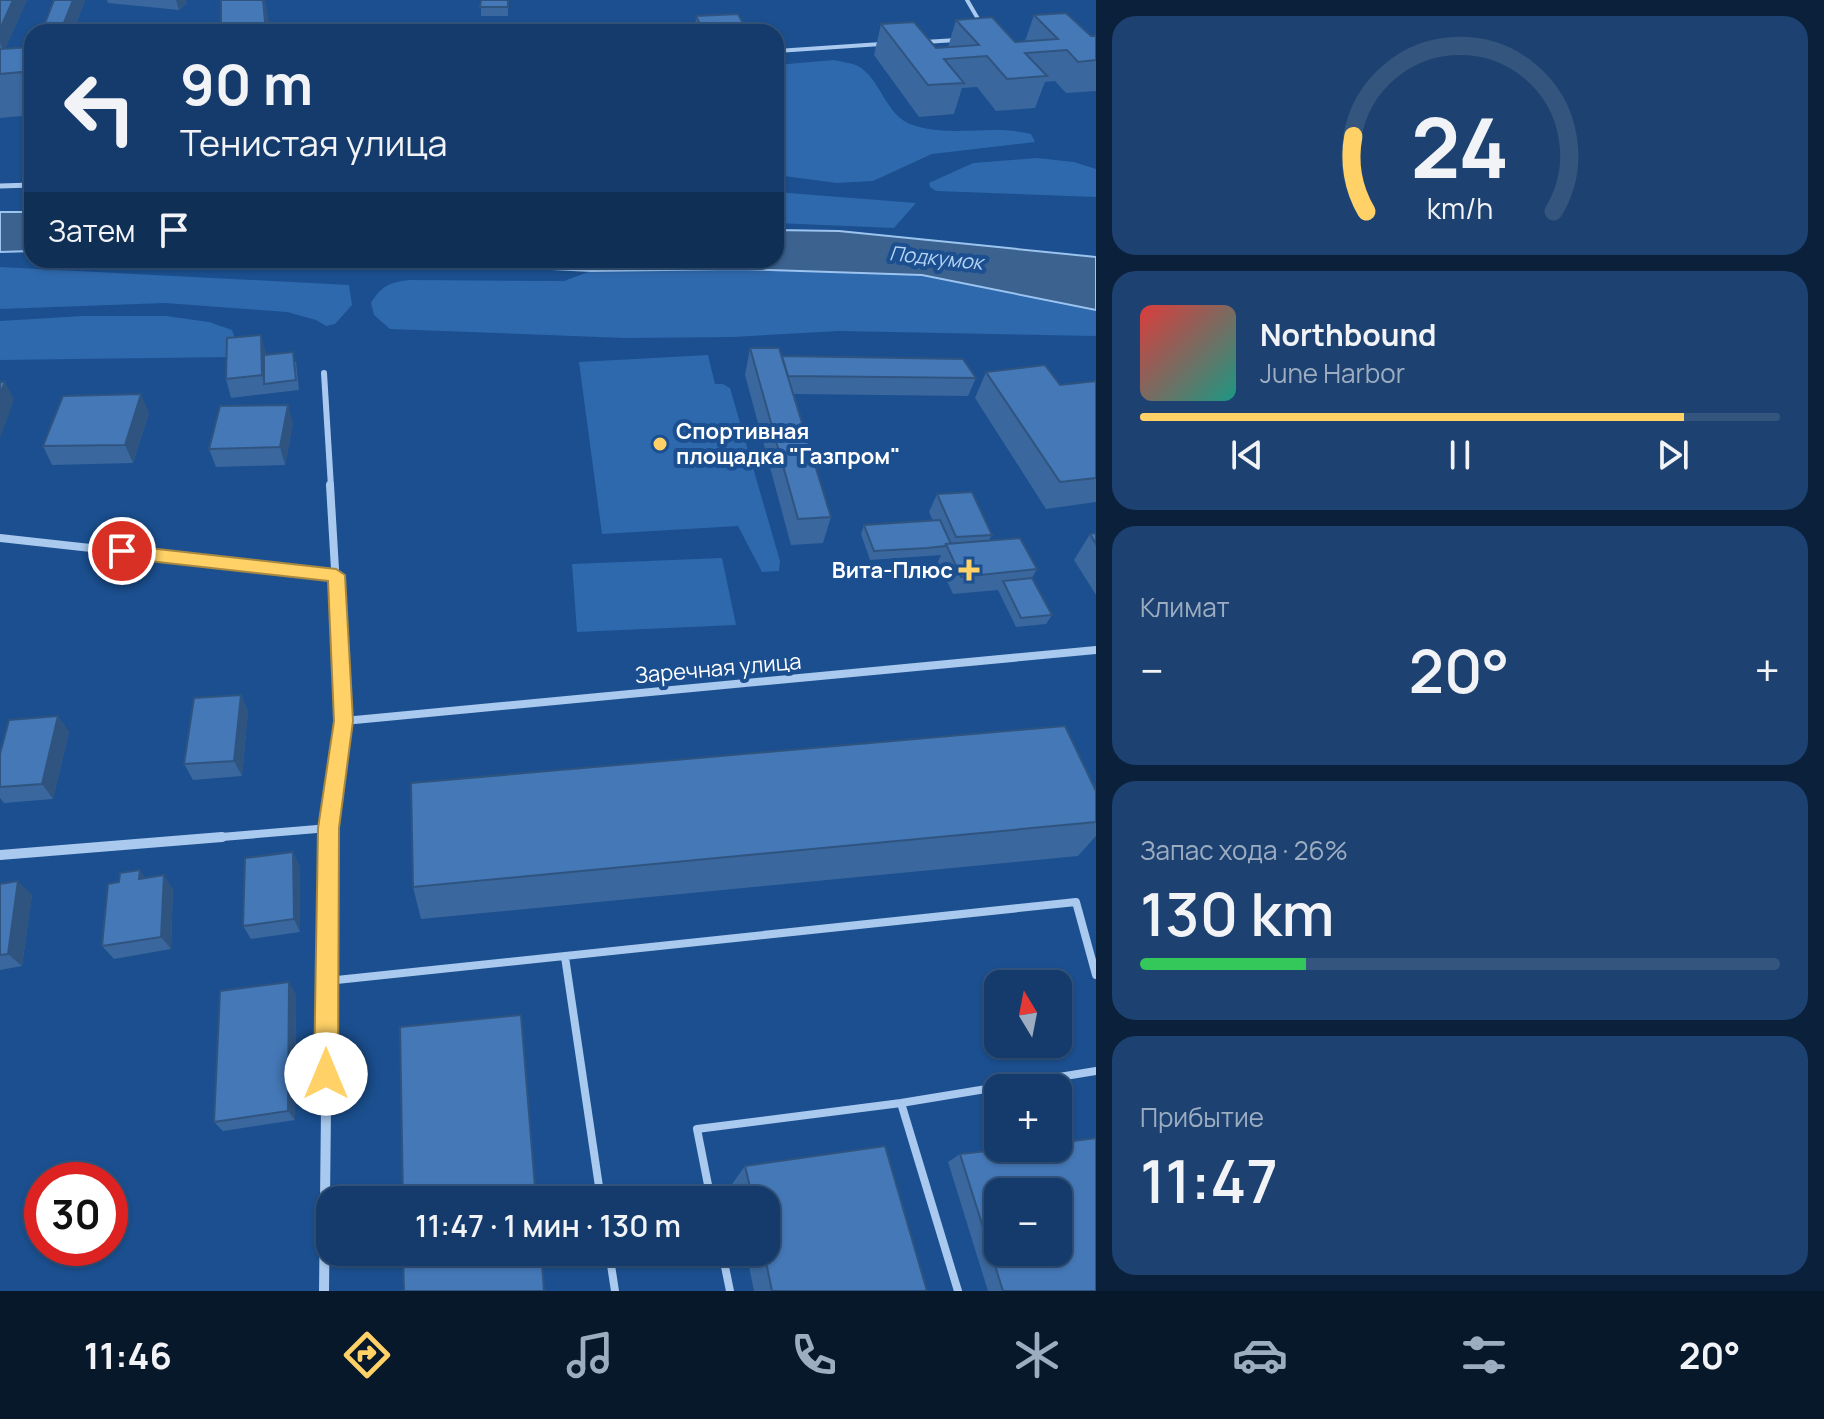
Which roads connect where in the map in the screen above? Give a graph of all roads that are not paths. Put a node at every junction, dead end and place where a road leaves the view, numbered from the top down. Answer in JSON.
{"nodes":[{"id":1,"x":967,"y":0,"type":"edge"},
{"id":2,"x":982,"y":25,"type":"edge"},
{"id":3,"x":959,"y":40,"type":"edge"},
{"id":4,"x":913,"y":42,"type":"edge"},
{"id":5,"x":883,"y":44,"type":"edge"},
{"id":6,"x":784,"y":51,"type":"edge"},
{"id":7,"x":24,"y":185,"type":"edge"},
{"id":8,"x":0,"y":186,"type":"edge"},
{"id":9,"x":324,"y":373,"type":"dead end"},
{"id":10,"x":0,"y":538,"type":"edge"},
{"id":11,"x":336,"y":575,"type":"junction"},
{"id":12,"x":1096,"y":650,"type":"edge"},
{"id":13,"x":344,"y":721,"type":"junction"},
{"id":14,"x":329,"y":828,"type":"junction"},
{"id":15,"x":0,"y":855,"type":"edge"},
{"id":16,"x":565,"y":957,"type":"junction"},
{"id":17,"x":1096,"y":975,"type":"edge"},
{"id":18,"x":327,"y":981,"type":"junction"},
{"id":19,"x":1096,"y":1071,"type":"edge"},
{"id":20,"x":901,"y":1103,"type":"junction"},
{"id":21,"x":599,"y":1186,"type":"edge"},
{"id":22,"x":708,"y":1186,"type":"edge"},
{"id":23,"x":611,"y":1266,"type":"edge"},
{"id":24,"x":725,"y":1266,"type":"edge"},
{"id":25,"x":324,"y":1291,"type":"edge"},
{"id":26,"x":615,"y":1291,"type":"edge"},
{"id":27,"x":730,"y":1291,"type":"edge"},
{"id":28,"x":958,"y":1291,"type":"edge"}],
"edges":[{"from":1,"to":2,"type":"lane"},
{"from":3,"to":4,"type":"lane"},
{"from":5,"to":6,"type":"lane"},
{"from":7,"to":8,"type":"street"},
{"from":9,"to":11,"type":"street"},
{"from":10,"to":11,"type":"street"},
{"from":11,"to":13,"type":"street"},
{"from":12,"to":13,"type":"street","name":"Заречная улица"},
{"from":13,"to":14,"type":"street"},
{"from":14,"to":15,"type":"street"},
{"from":14,"to":18,"type":"street"},
{"from":16,"to":17,"type":"lane"},
{"from":16,"to":18,"type":"lane"},
{"from":16,"to":21,"type":"lane"},
{"from":18,"to":25,"type":"street"},
{"from":19,"to":20,"type":"lane"},
{"from":20,"to":22,"type":"lane"},
{"from":20,"to":28,"type":"lane"},
{"from":23,"to":26,"type":"lane"},
{"from":24,"to":27,"type":"lane"}]}
